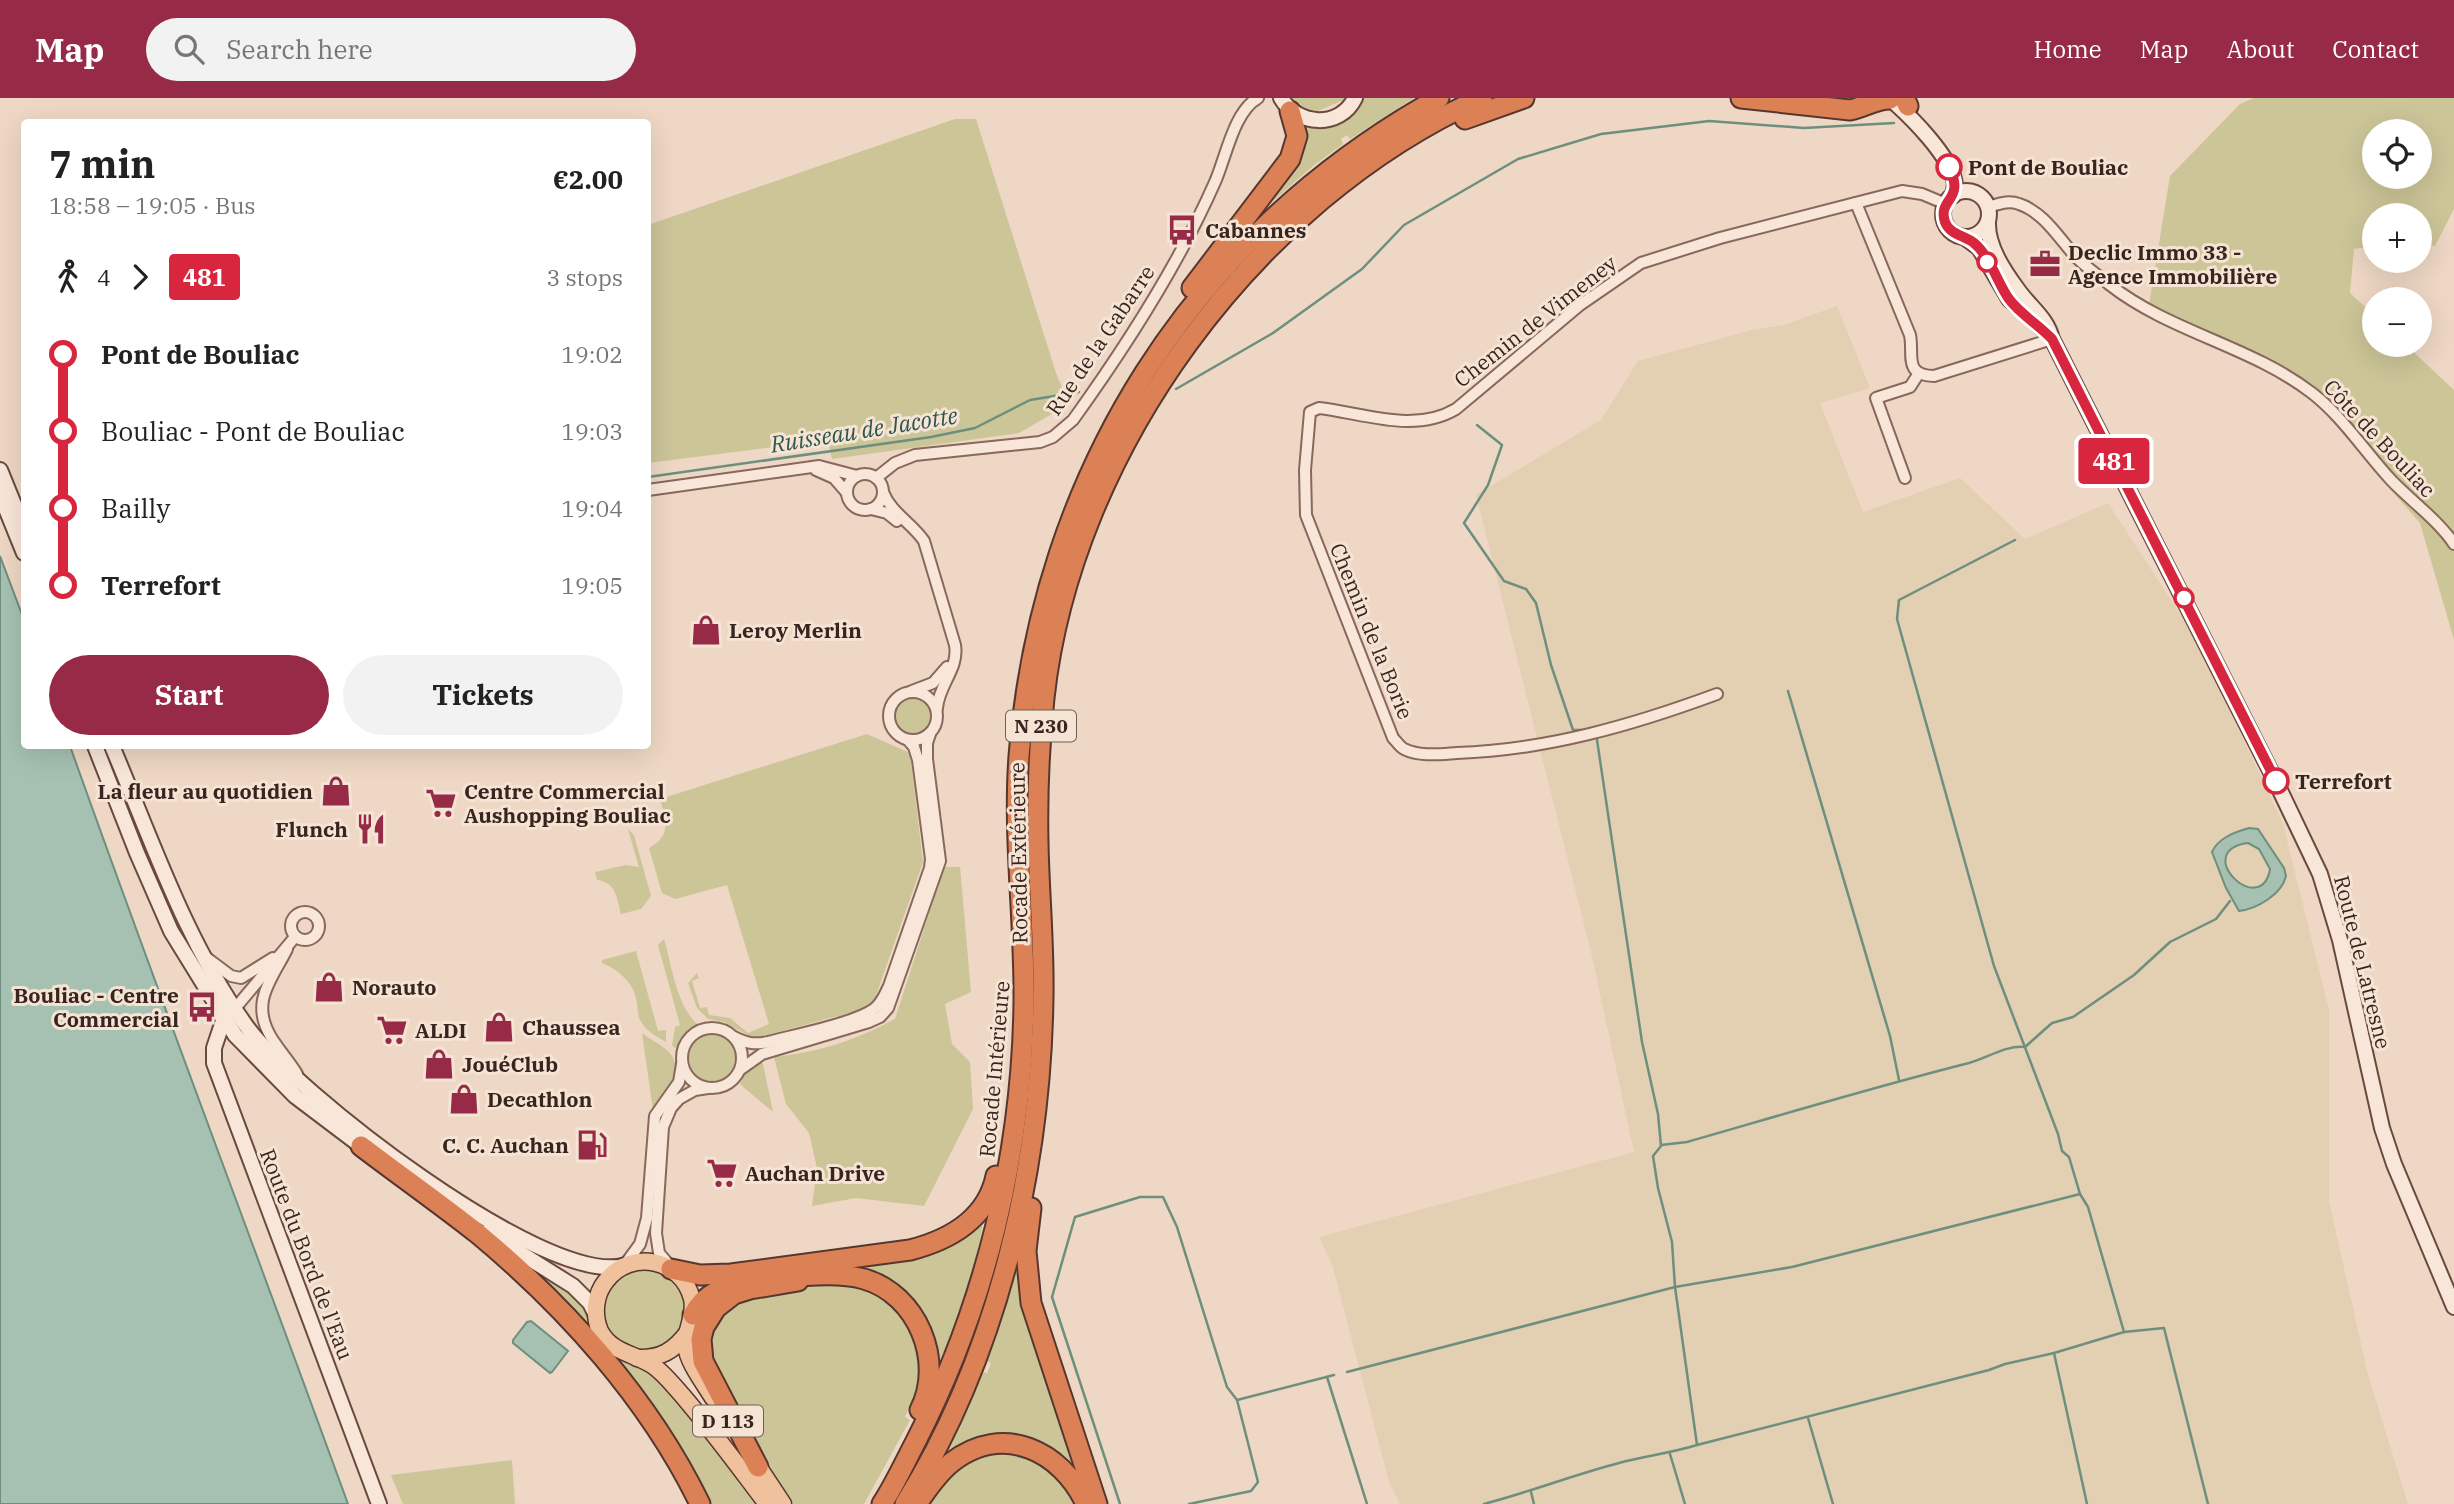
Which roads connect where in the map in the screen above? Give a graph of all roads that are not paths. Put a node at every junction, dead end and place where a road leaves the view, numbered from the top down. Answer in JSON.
{"nodes":[{"id":1,"x":1258,"y":98,"type":"edge"},
{"id":2,"x":1355,"y":98,"type":"edge"},
{"id":3,"x":1438,"y":98,"type":"edge"},
{"id":4,"x":1482,"y":98,"type":"edge"},
{"id":5,"x":1524,"y":98,"type":"edge"},
{"id":6,"x":1741,"y":98,"type":"edge"},
{"id":7,"x":1898,"y":100,"type":"edge"},
{"id":8,"x":1285,"y":104,"type":"edge"},
{"id":9,"x":1421,"y":131,"type":"junction"},
{"id":10,"x":1971,"y":192,"type":"junction"},
{"id":11,"x":1949,"y":200,"type":"junction"},
{"id":12,"x":1856,"y":202,"type":"junction"},
{"id":13,"x":1988,"y":215,"type":"junction"},
{"id":14,"x":1964,"y":237,"type":"junction"},
{"id":15,"x":2027,"y":309,"type":"junction"},
{"id":16,"x":2052,"y":339,"type":"junction"},
{"id":17,"x":1919,"y":373,"type":"junction"},
{"id":18,"x":1310,"y":412,"type":"joint"},
{"id":19,"x":1111,"y":428,"type":"junction"},
{"id":20,"x":807,"y":469,"type":"junction"},
{"id":21,"x":0,"y":470,"type":"edge"},
{"id":22,"x":857,"y":476,"type":"junction"},
{"id":23,"x":876,"y":478,"type":"junction"},
{"id":24,"x":1905,"y":478,"type":"dead end"},
{"id":25,"x":651,"y":490,"type":"edge"},
{"id":26,"x":883,"y":492,"type":"junction"},
{"id":27,"x":847,"y":493,"type":"junction"},
{"id":28,"x":0,"y":494,"type":"edge"},
{"id":29,"x":871,"y":509,"type":"junction"},
{"id":30,"x":21,"y":522,"type":"edge"},
{"id":31,"x":2454,"y":544,"type":"edge"},
{"id":32,"x":21,"y":546,"type":"edge"},
{"id":33,"x":912,"y":691,"type":"junction"},
{"id":34,"x":1717,"y":694,"type":"dead end"},
{"id":35,"x":937,"y":708,"type":"junction"},
{"id":36,"x":930,"y":734,"type":"junction"},
{"id":37,"x":908,"y":740,"type":"junction"},
{"id":38,"x":96,"y":749,"type":"edge"},
{"id":39,"x":113,"y":749,"type":"edge"},
{"id":40,"x":295,"y":937,"type":"dead end"},
{"id":41,"x":287,"y":948,"type":"junction"},
{"id":42,"x":203,"y":954,"type":"junction"},
{"id":43,"x":230,"y":1014,"type":"junction"},
{"id":44,"x":734,"y":1037,"type":"junction"},
{"id":45,"x":1031,"y":1060,"type":"junction"},
{"id":46,"x":682,"y":1064,"type":"junction"},
{"id":47,"x":741,"y":1069,"type":"junction"},
{"id":48,"x":303,"y":1086,"type":"junction"},
{"id":49,"x":708,"y":1088,"type":"junction"},
{"id":50,"x":361,"y":1146,"type":"junction"},
{"id":51,"x":624,"y":1265,"type":"junction"},
{"id":52,"x":671,"y":1269,"type":"junction"},
{"id":53,"x":828,"y":1276,"type":"junction"},
{"id":54,"x":2454,"y":1307,"type":"edge"},
{"id":55,"x":596,"y":1315,"type":"junction"},
{"id":56,"x":691,"y":1324,"type":"junction"},
{"id":57,"x":635,"y":1358,"type":"junction"},
{"id":58,"x":758,"y":1467,"type":"junction"},
{"id":59,"x":379,"y":1504,"type":"edge"},
{"id":60,"x":700,"y":1504,"type":"edge"},
{"id":61,"x":767,"y":1504,"type":"edge"},
{"id":62,"x":783,"y":1504,"type":"edge"},
{"id":63,"x":874,"y":1504,"type":"edge"},
{"id":64,"x":882,"y":1504,"type":"edge"},
{"id":65,"x":905,"y":1504,"type":"edge"},
{"id":66,"x":917,"y":1504,"type":"edge"},
{"id":67,"x":1086,"y":1504,"type":"edge"},
{"id":68,"x":1097,"y":1504,"type":"edge"}],
"edges":[{"from":1,"to":23,"type":"street","name":"Rue de la Gabarre"},
{"from":2,"to":8,"type":"street"},
{"from":3,"to":19,"type":"highway","name":"Rocade Intérieure","number":"N 230"},
{"from":4,"to":9,"type":"highway","name":"Rocade Extérieure","number":"N 230"},
{"from":5,"to":9,"type":"highway"},
{"from":6,"to":7,"type":"highway"},
{"from":7,"to":10,"type":"street"},
{"from":7,"to":11,"type":"street"},
{"from":8,"to":19,"type":"highway"},
{"from":9,"to":45,"type":"highway","name":"Rocade Extérieure","number":"N 230"},
{"from":10,"to":11,"type":"street"},
{"from":10,"to":13,"type":"street"},
{"from":11,"to":12,"type":"street","name":"Chemin de Vimeney"},
{"from":11,"to":14,"type":"street"},
{"from":12,"to":17,"type":"street"},
{"from":12,"to":18,"type":"street","name":"Chemin de Vimeney"},
{"from":13,"to":14,"type":"street"},
{"from":13,"to":15,"type":"street","name":"Route de Latresne"},
{"from":13,"to":31,"type":"street","name":"Côte de Bouliac"},
{"from":14,"to":15,"type":"street","name":"Route de Latresne"},
{"from":15,"to":16,"type":"street","name":"Route de Latresne"},
{"from":16,"to":17,"type":"street"},
{"from":16,"to":54,"type":"street","name":"Route de Latresne"},
{"from":17,"to":24,"type":"street"},
{"from":18,"to":34,"type":"street","name":"Chemin de la Borie"},
{"from":19,"to":45,"type":"highway","name":"Rocade Intérieure","number":"N 230"},
{"from":20,"to":22,"type":"street"},
{"from":20,"to":25,"type":"street"},
{"from":20,"to":27,"type":"street"},
{"from":21,"to":30,"type":"street"},
{"from":22,"to":23,"type":"street"},
{"from":22,"to":27,"type":"street"},
{"from":23,"to":26,"type":"street"},
{"from":26,"to":29,"type":"street"},
{"from":26,"to":35,"type":"street"},
{"from":27,"to":29,"type":"street"},
{"from":28,"to":32,"type":"street"},
{"from":29,"to":33,"type":"street"},
{"from":33,"to":35,"type":"street"},
{"from":33,"to":37,"type":"street"},
{"from":35,"to":36,"type":"street"},
{"from":36,"to":37,"type":"street"},
{"from":36,"to":47,"type":"street"},
{"from":37,"to":44,"type":"street"},
{"from":38,"to":43,"type":"street"},
{"from":39,"to":42,"type":"street"},
{"from":40,"to":41,"type":"street"},
{"from":41,"to":42,"type":"street"},
{"from":41,"to":43,"type":"street"},
{"from":41,"to":48,"type":"street"},
{"from":42,"to":43,"type":"street"},
{"from":43,"to":48,"type":"street"},
{"from":43,"to":50,"type":"street"},
{"from":43,"to":59,"type":"street","name":"Route du Bord de l'Eau"},
{"from":44,"to":46,"type":"street"},
{"from":44,"to":47,"type":"street"},
{"from":45,"to":52,"type":"highway"},
{"from":45,"to":64,"type":"highway","name":"Rocade Intérieure","number":"N 230"},
{"from":45,"to":65,"type":"highway","name":"Rocade Extérieure","number":"N 230"},
{"from":45,"to":68,"type":"highway"},
{"from":46,"to":49,"type":"street"},
{"from":46,"to":51,"type":"street"},
{"from":47,"to":49,"type":"street"},
{"from":48,"to":51,"type":"street"},
{"from":49,"to":52,"type":"street"},
{"from":50,"to":55,"type":"street"},
{"from":50,"to":60,"type":"highway"},
{"from":51,"to":52,"type":"main road"},
{"from":51,"to":55,"type":"main road"},
{"from":52,"to":56,"type":"main road"},
{"from":53,"to":56,"type":"highway"},
{"from":53,"to":58,"type":"highway"},
{"from":53,"to":63,"type":"highway"},
{"from":55,"to":57,"type":"main road"},
{"from":56,"to":57,"type":"main road"},
{"from":56,"to":58,"type":"main road","number":"D 113"},
{"from":57,"to":61,"type":"main road","number":"D 113"},
{"from":58,"to":62,"type":"main road","number":"D 113"},
{"from":66,"to":67,"type":"highway"}]}
